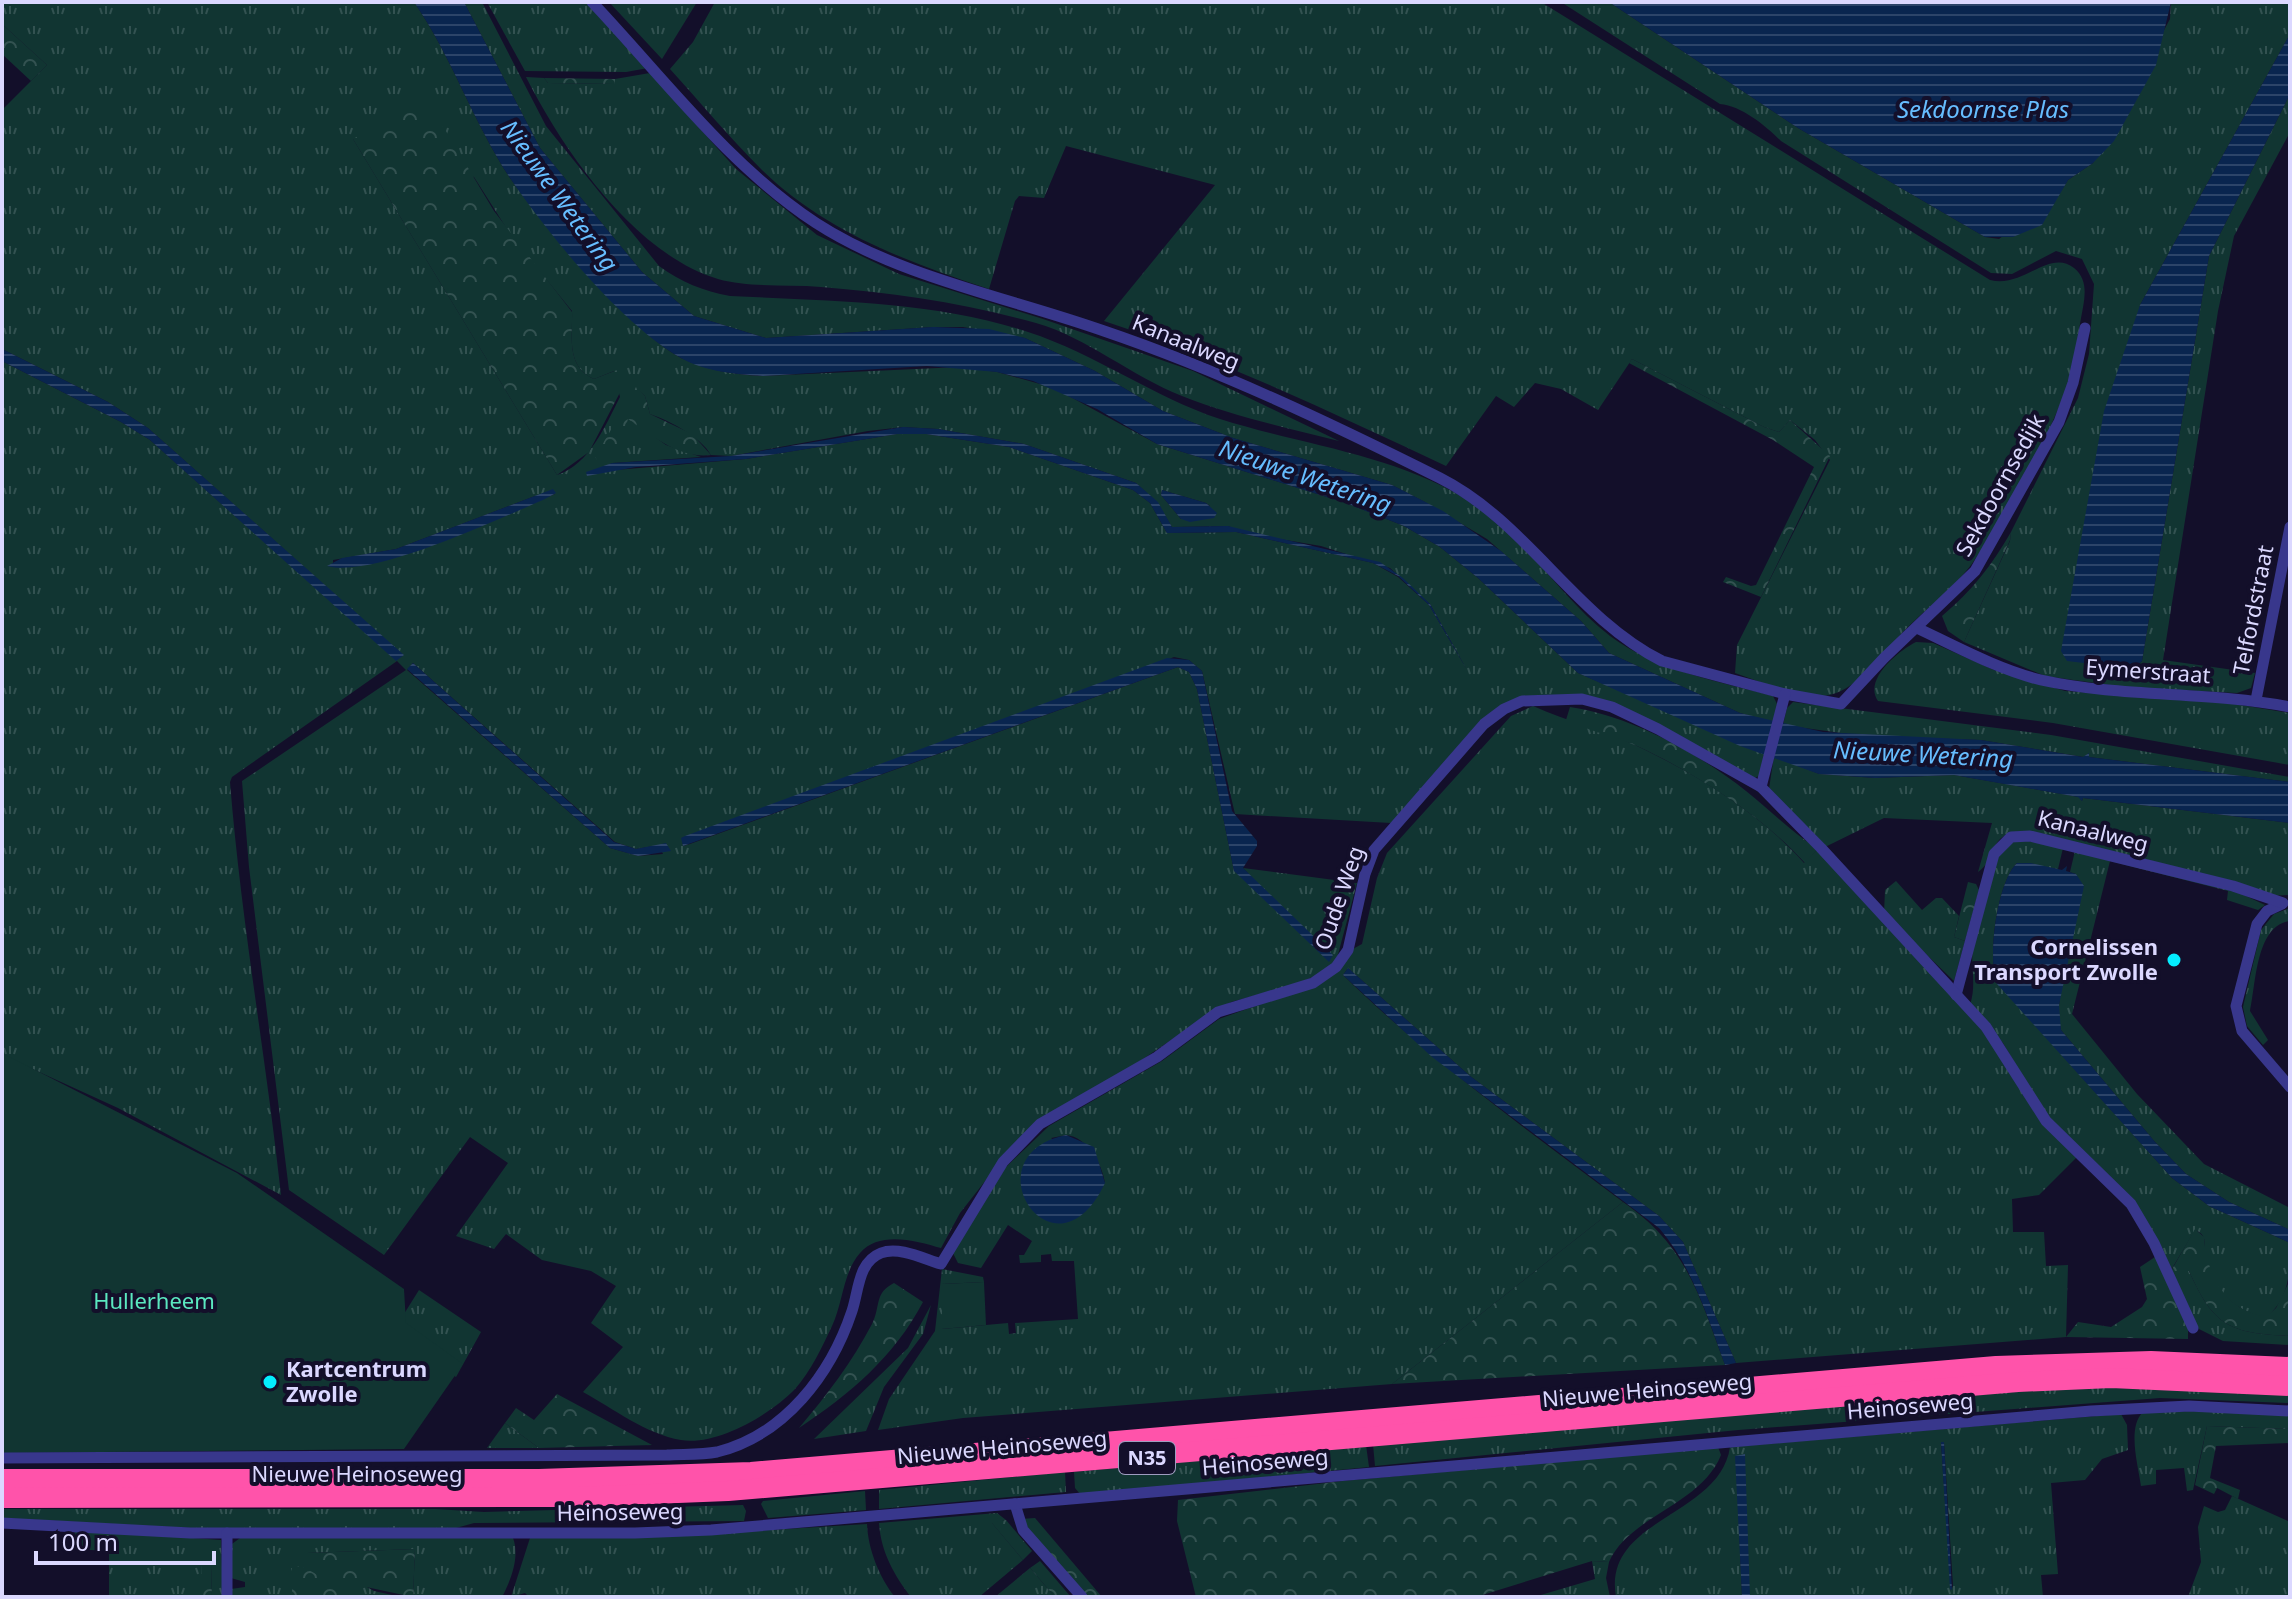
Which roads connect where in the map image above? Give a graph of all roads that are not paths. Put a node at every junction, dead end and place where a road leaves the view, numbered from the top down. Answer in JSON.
{"nodes":[{"id":1,"x":592,"y":2,"type":"edge"},
{"id":2,"x":2085,"y":328,"type":"dead end"},
{"id":3,"x":2290,"y":527,"type":"edge"},
{"id":4,"x":1917,"y":628,"type":"junction"},
{"id":5,"x":1785,"y":694,"type":"junction"},
{"id":6,"x":2256,"y":700,"type":"junction"},
{"id":7,"x":1841,"y":704,"type":"joint"},
{"id":8,"x":2290,"y":707,"type":"edge"},
{"id":9,"x":1761,"y":787,"type":"junction"},
{"id":10,"x":2286,"y":902,"type":"edge"},
{"id":11,"x":1956,"y":995,"type":"junction"},
{"id":12,"x":2290,"y":1087,"type":"edge"},
{"id":13,"x":2193,"y":1328,"type":"dead end"},
{"id":14,"x":2290,"y":1367,"type":"edge"},
{"id":15,"x":2290,"y":1386,"type":"edge"},
{"id":16,"x":2290,"y":1411,"type":"edge"},
{"id":17,"x":2,"y":1458,"type":"edge"},
{"id":18,"x":2,"y":1479,"type":"edge"},
{"id":19,"x":2,"y":1498,"type":"edge"},
{"id":20,"x":1015,"y":1504,"type":"junction"},
{"id":21,"x":2,"y":1523,"type":"edge"},
{"id":22,"x":227,"y":1533,"type":"junction"},
{"id":23,"x":227,"y":1597,"type":"edge"},
{"id":24,"x":1082,"y":1597,"type":"edge"}],
"edges":[{"from":1,"to":5,"type":"street","name":"Kanaalweg"},
{"from":2,"to":4,"type":"street","name":"Sekdoornsedijk"},
{"from":3,"to":6,"type":"street","name":"Telfordstraat"},
{"from":4,"to":6,"type":"street","name":"Eymerstraat"},
{"from":4,"to":7,"type":"street","name":"Sekdoornsedijk"},
{"from":5,"to":7,"type":"street","name":"Kanaalweg"},
{"from":5,"to":9,"type":"street"},
{"from":6,"to":8,"type":"street","name":"Eymerstraat"},
{"from":9,"to":11,"type":"street"},
{"from":9,"to":17,"type":"street","name":"Oude Weg"},
{"from":10,"to":11,"type":"street","name":"Kanaalweg"},
{"from":10,"to":12,"type":"street"},
{"from":11,"to":13,"type":"street"},
{"from":14,"to":18,"type":"highway","name":"Nieuwe Heinoseweg","number":"N35"},
{"from":15,"to":19,"type":"highway","name":"Nieuwe Heinoseweg","number":"N35"},
{"from":16,"to":20,"type":"street","name":"Heinoseweg"},
{"from":20,"to":22,"type":"street","name":"Heinoseweg"},
{"from":20,"to":24,"type":"street"},
{"from":21,"to":22,"type":"street","name":"Heinoseweg"},
{"from":22,"to":23,"type":"street"}]}
